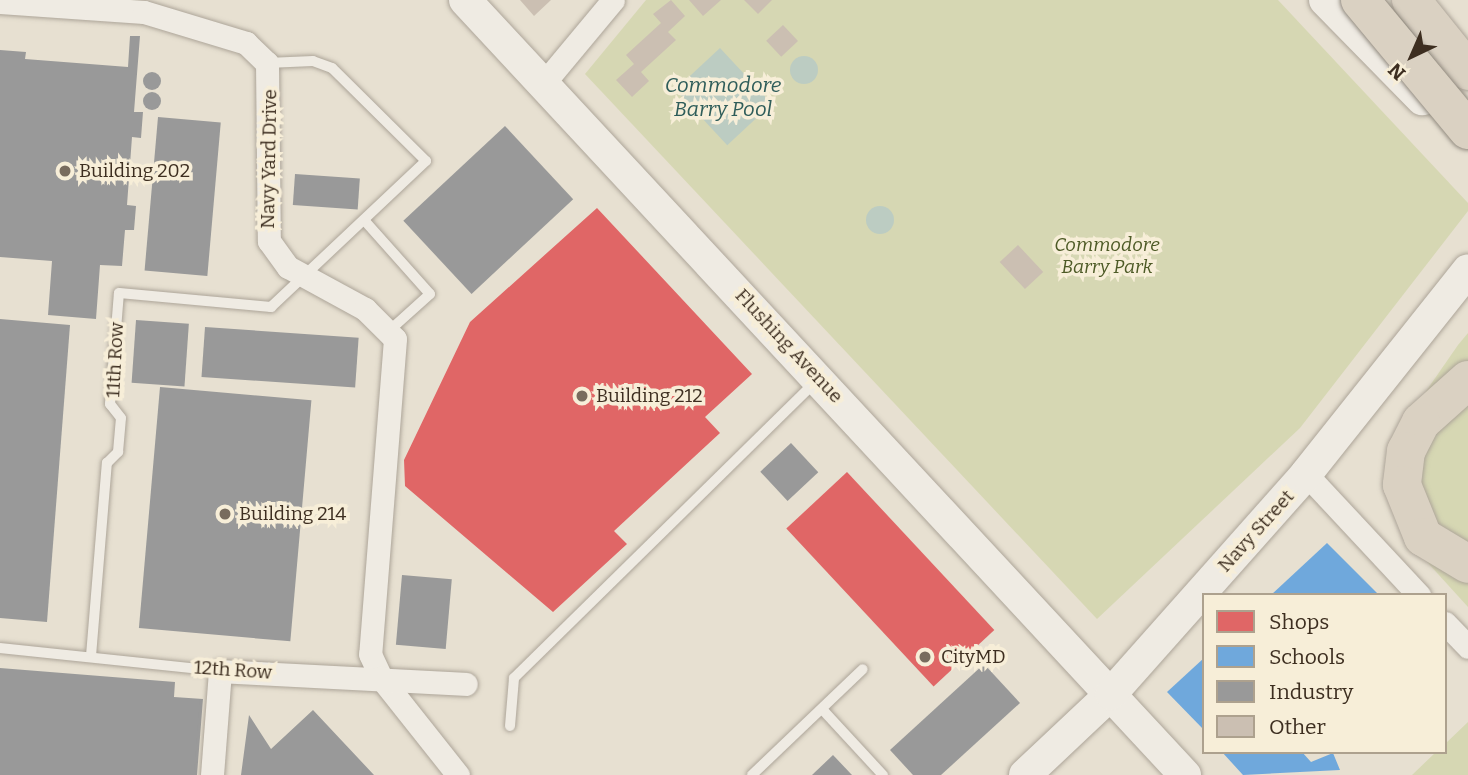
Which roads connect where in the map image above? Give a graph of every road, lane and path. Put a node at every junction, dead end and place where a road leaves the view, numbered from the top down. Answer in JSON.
{"nodes":[{"id":1,"x":465,"y":0,"type":"edge"},
{"id":2,"x":613,"y":0,"type":"edge"},
{"id":3,"x":1325,"y":0,"type":"edge"},
{"id":4,"x":1391,"y":0,"type":"edge"},
{"id":5,"x":1411,"y":0,"type":"edge"},
{"id":6,"x":1434,"y":0,"type":"edge"},
{"id":7,"x":0,"y":2,"type":"edge"},
{"id":8,"x":69,"y":4,"type":"edge"},
{"id":9,"x":145,"y":6,"type":"edge"},
{"id":10,"x":1358,"y":16,"type":"edge"},
{"id":11,"x":1468,"y":36,"type":"edge"},
{"id":12,"x":267,"y":62,"type":"junction"},
{"id":13,"x":1468,"y":71,"type":"edge"},
{"id":14,"x":543,"y":84,"type":"junction"},
{"id":15,"x":1468,"y":130,"type":"edge"},
{"id":16,"x":1468,"y":147,"type":"edge"},
{"id":17,"x":364,"y":220,"type":"junction"},
{"id":18,"x":303,"y":278,"type":"junction"},
{"id":19,"x":1463,"y":281,"type":"edge"},
{"id":20,"x":390,"y":330,"type":"junction"},
{"id":21,"x":818,"y":379,"type":"junction"},
{"id":22,"x":1468,"y":380,"type":"edge"},
{"id":23,"x":1306,"y":474,"type":"junction"},
{"id":24,"x":1468,"y":564,"type":"edge"},
{"id":25,"x":1417,"y":593,"type":"edge"},
{"id":26,"x":1447,"y":625,"type":"edge"},
{"id":27,"x":1468,"y":647,"type":"edge"},
{"id":28,"x":0,"y":648,"type":"edge"},
{"id":29,"x":90,"y":656,"type":"junction"},
{"id":30,"x":863,"y":669,"type":"dead end"},
{"id":31,"x":220,"y":671,"type":"junction"},
{"id":32,"x":381,"y":678,"type":"junction"},
{"id":33,"x":466,"y":684,"type":"dead end"},
{"id":34,"x":1111,"y":694,"type":"junction"},
{"id":35,"x":822,"y":709,"type":"junction"},
{"id":36,"x":510,"y":726,"type":"dead end"},
{"id":37,"x":212,"y":775,"type":"edge"},
{"id":38,"x":458,"y":775,"type":"edge"},
{"id":39,"x":752,"y":775,"type":"edge"},
{"id":40,"x":883,"y":775,"type":"edge"},
{"id":41,"x":1024,"y":775,"type":"edge"},
{"id":42,"x":1185,"y":775,"type":"edge"}],
"edges":[{"from":1,"to":14,"type":"main road","name":"Flushing Avenue"},
{"from":2,"to":14,"type":"street"},
{"from":3,"to":10,"type":"main road"},
{"from":4,"to":10,"type":"main road"},
{"from":5,"to":13,"type":"highway"},
{"from":6,"to":11,"type":"highway"},
{"from":7,"to":8,"type":"street","name":"Navy Yard Drive"},
{"from":8,"to":9,"type":"street","name":"Navy Yard Drive"},
{"from":9,"to":12,"type":"street","name":"Navy Yard Drive"},
{"from":10,"to":15,"type":"highway","bridge":true},
{"from":10,"to":16,"type":"main road"},
{"from":12,"to":17,"type":"lane"},
{"from":12,"to":18,"type":"street","name":"Navy Yard Drive"},
{"from":14,"to":21,"type":"main road","name":"Flushing Avenue"},
{"from":17,"to":18,"type":"lane"},
{"from":17,"to":20,"type":"lane"},
{"from":18,"to":20,"type":"street","name":"Navy Yard Drive"},
{"from":18,"to":29,"type":"lane","name":"11th Row"},
{"from":19,"to":23,"type":"main road","name":"Navy Street"},
{"from":20,"to":32,"type":"street"},
{"from":21,"to":34,"type":"main road","name":"Flushing Avenue"},
{"from":21,"to":36,"type":"lane"},
{"from":22,"to":24,"type":"highway"},
{"from":23,"to":25,"type":"street"},
{"from":23,"to":34,"type":"main road","name":"Navy Street"},
{"from":26,"to":27,"type":"street"},
{"from":28,"to":29,"type":"lane","name":"12th Row"},
{"from":29,"to":31,"type":"lane","name":"12th Row"},
{"from":30,"to":35,"type":"lane"},
{"from":31,"to":32,"type":"street","name":"12th Row"},
{"from":31,"to":37,"type":"street"},
{"from":32,"to":33,"type":"street","name":"12th Row"},
{"from":32,"to":38,"type":"street"},
{"from":34,"to":41,"type":"main road","name":"Navy Street"},
{"from":34,"to":42,"type":"main road","name":"Flushing Avenue"},
{"from":35,"to":39,"type":"lane"},
{"from":35,"to":40,"type":"lane"}]}
